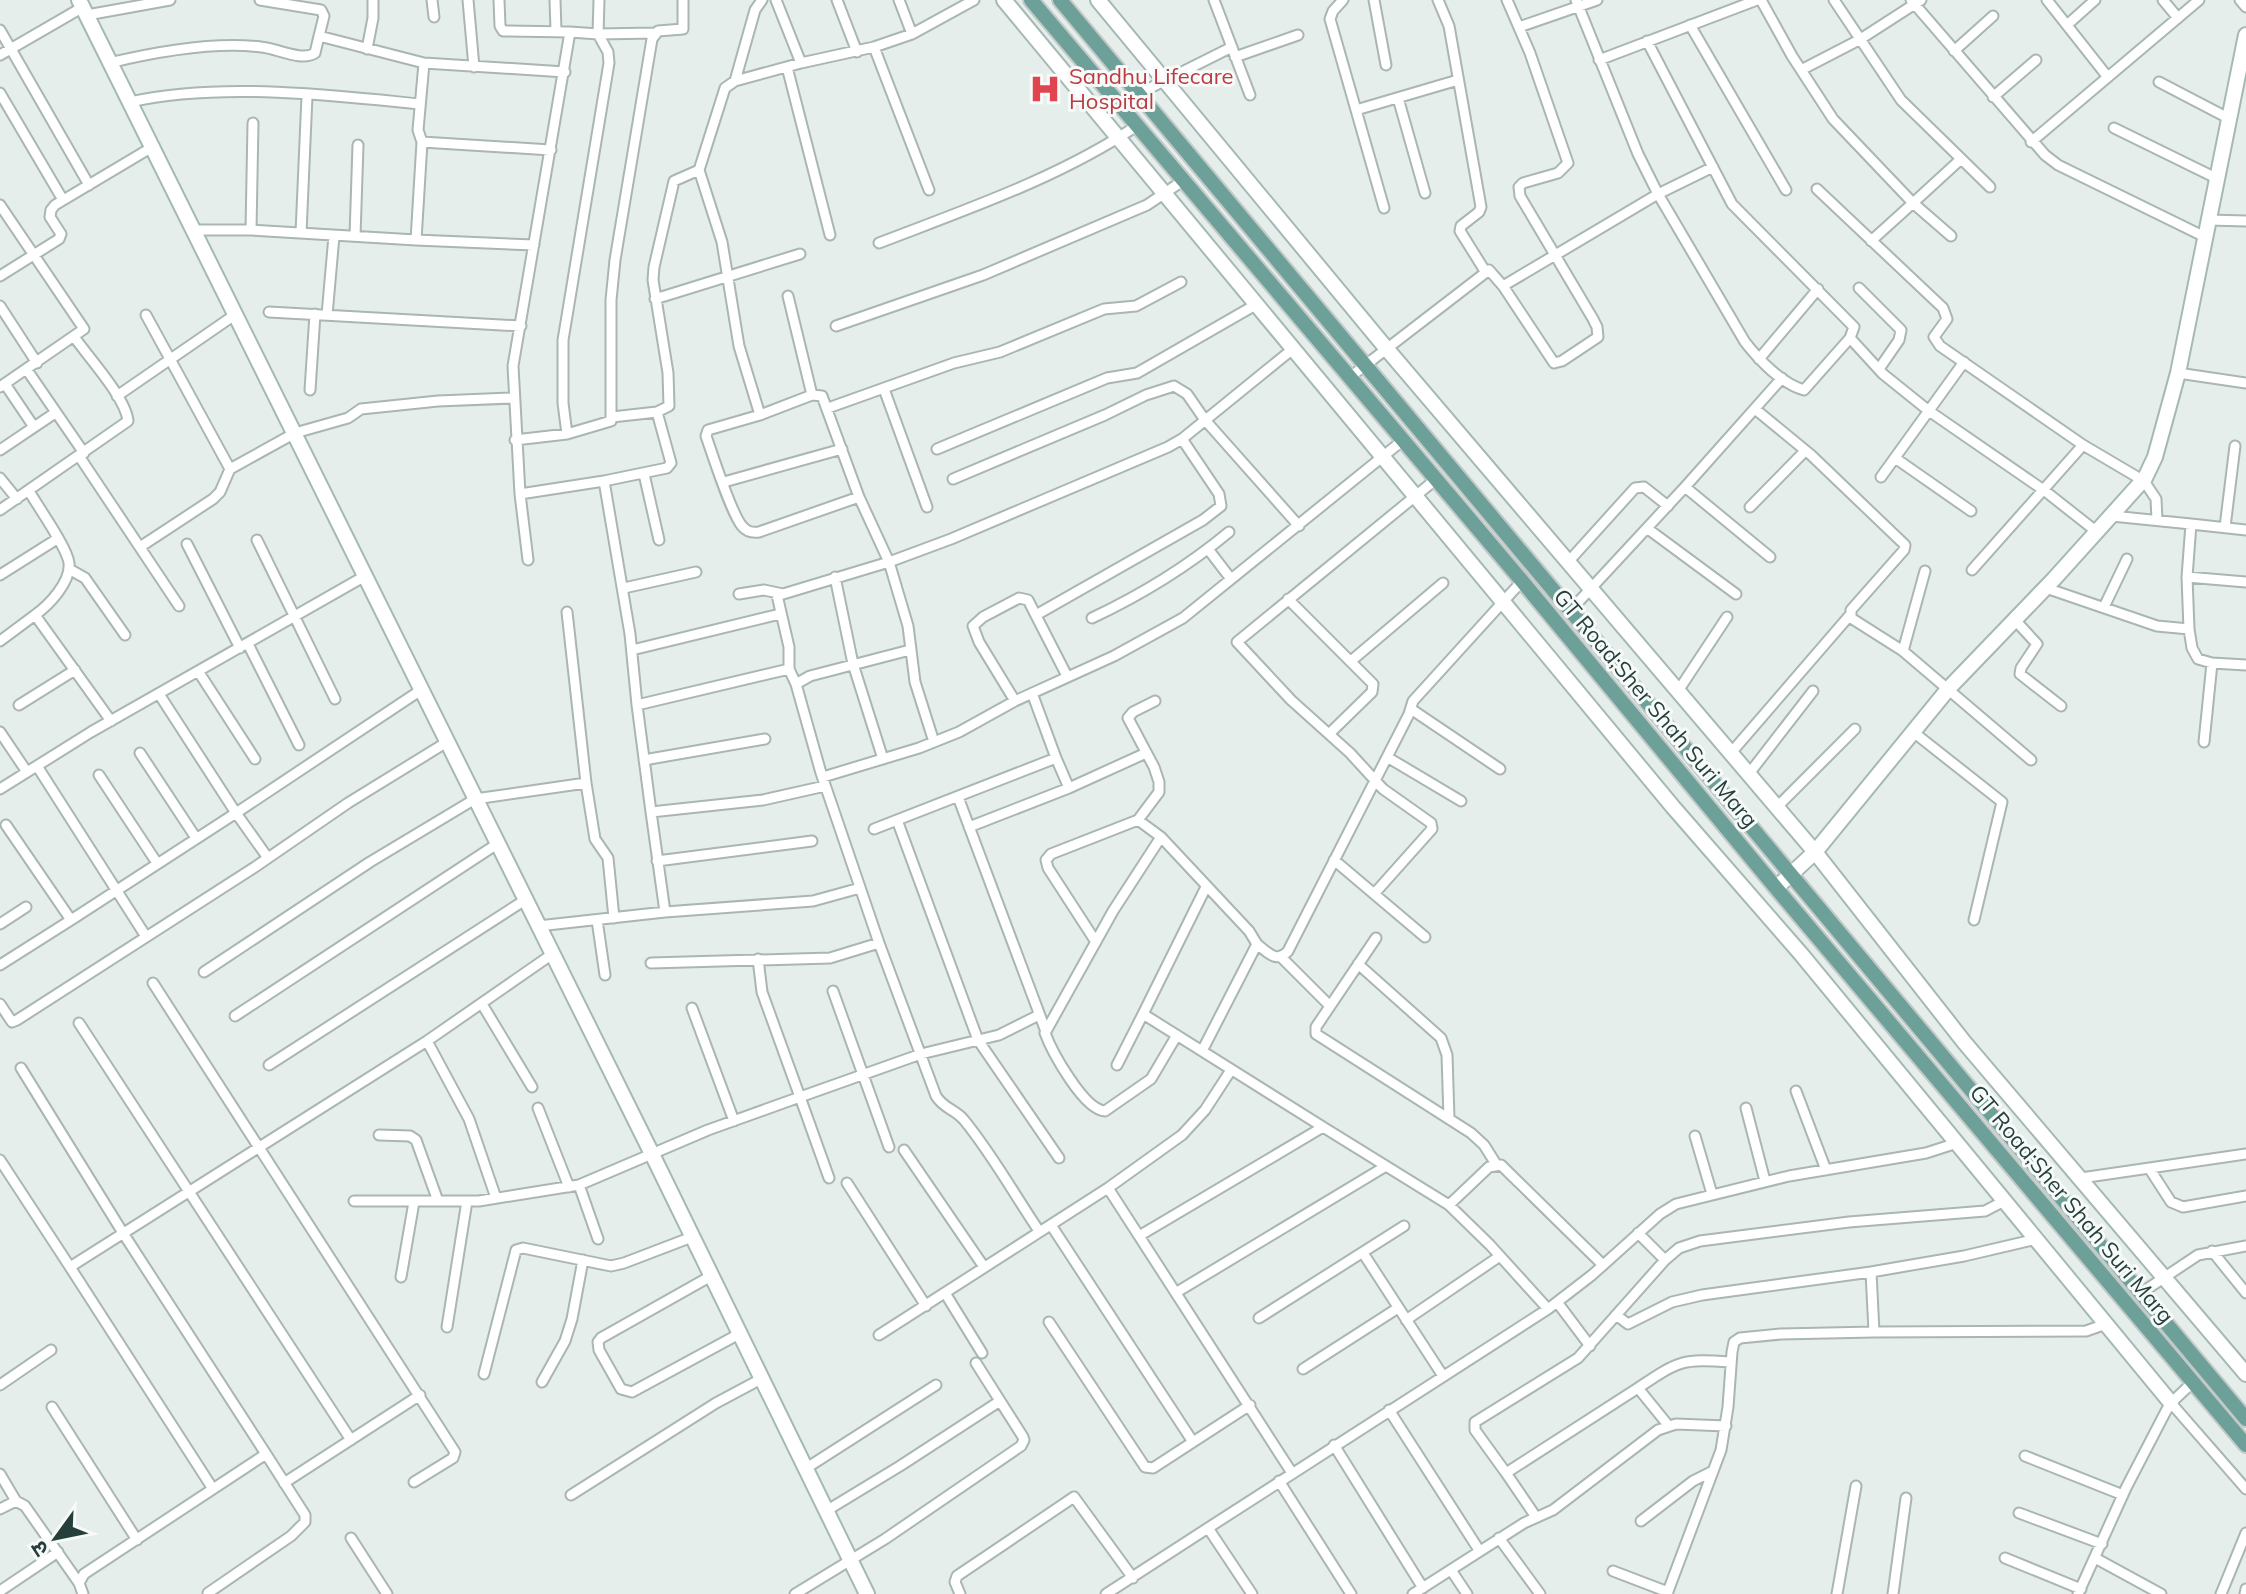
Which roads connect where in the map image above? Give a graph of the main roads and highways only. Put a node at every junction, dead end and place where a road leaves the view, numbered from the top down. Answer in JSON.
{"nodes":[{"id":1,"x":1004,"y":0,"type":"edge"},
{"id":2,"x":1031,"y":0,"type":"edge"},
{"id":3,"x":1060,"y":0,"type":"edge"},
{"id":4,"x":1098,"y":0,"type":"edge"},
{"id":5,"x":83,"y":7,"type":"edge"},
{"id":6,"x":2246,"y":35,"type":"edge"},
{"id":7,"x":1815,"y":852,"type":"junction"},
{"id":8,"x":1791,"y":875,"type":"junction"},
{"id":9,"x":1776,"y":888,"type":"junction"},
{"id":10,"x":2246,"y":1374,"type":"edge"},
{"id":11,"x":2171,"y":1403,"type":"road end"},
{"id":12,"x":2246,"y":1419,"type":"edge"},
{"id":13,"x":2246,"y":1445,"type":"edge"},
{"id":14,"x":867,"y":1594,"type":"edge"}],
"edges":[{"from":1,"to":11,"type":"main road"},
{"from":2,"to":9,"type":"main road","name":"GT Road;Sher Shah Suri Marg"},
{"from":3,"to":8,"type":"main road","name":"GT Road;Sher Shah Suri Marg"},
{"from":4,"to":7,"type":"main road"},
{"from":5,"to":14,"type":"main road"},
{"from":6,"to":7,"type":"main road"},
{"from":7,"to":8,"type":"main road"},
{"from":7,"to":10,"type":"main road"},
{"from":8,"to":9,"type":"main road"},
{"from":8,"to":12,"type":"main road","name":"GT Road;Sher Shah Suri Marg"},
{"from":9,"to":13,"type":"main road","name":"GT Road;Sher Shah Suri Marg"}]}
